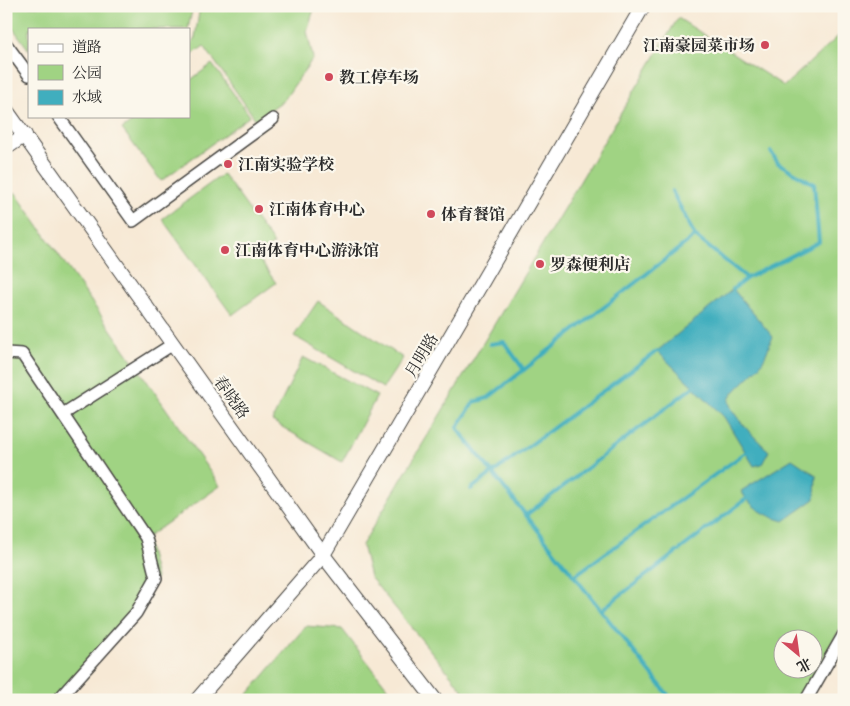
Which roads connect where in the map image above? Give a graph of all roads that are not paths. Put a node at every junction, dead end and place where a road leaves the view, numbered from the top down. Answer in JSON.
{"nodes":[{"id":1,"x":643,"y":6,"type":"edge"},
{"id":2,"x":6,"y":44,"type":"edge"},
{"id":3,"x":28,"y":74,"type":"edge"},
{"id":4,"x":6,"y":110,"type":"edge"},
{"id":5,"x":59,"y":118,"type":"edge"},
{"id":6,"x":273,"y":119,"type":"dead end"},
{"id":7,"x":24,"y":135,"type":"junction"},
{"id":8,"x":6,"y":148,"type":"edge"},
{"id":9,"x":173,"y":344,"type":"junction"},
{"id":10,"x":6,"y":353,"type":"edge"},
{"id":11,"x":63,"y":414,"type":"junction"},
{"id":12,"x":323,"y":554,"type":"junction"},
{"id":13,"x":844,"y":634,"type":"edge"},
{"id":14,"x":58,"y":700,"type":"edge"},
{"id":15,"x":197,"y":700,"type":"edge"},
{"id":16,"x":435,"y":700,"type":"edge"},
{"id":17,"x":806,"y":700,"type":"edge"}],
"edges":[{"from":1,"to":12,"type":"street","name":"月明路"},
{"from":2,"to":3,"type":"street"},
{"from":4,"to":7,"type":"street","name":"春晓路"},
{"from":5,"to":6,"type":"street"},
{"from":7,"to":8,"type":"street"},
{"from":7,"to":9,"type":"street","name":"春晓路"},
{"from":9,"to":11,"type":"street"},
{"from":9,"to":12,"type":"street","name":"春晓路"},
{"from":10,"to":11,"type":"street"},
{"from":11,"to":14,"type":"street"},
{"from":12,"to":15,"type":"street","name":"月明路"},
{"from":12,"to":16,"type":"street","name":"春晓路"},
{"from":13,"to":17,"type":"street"}]}
